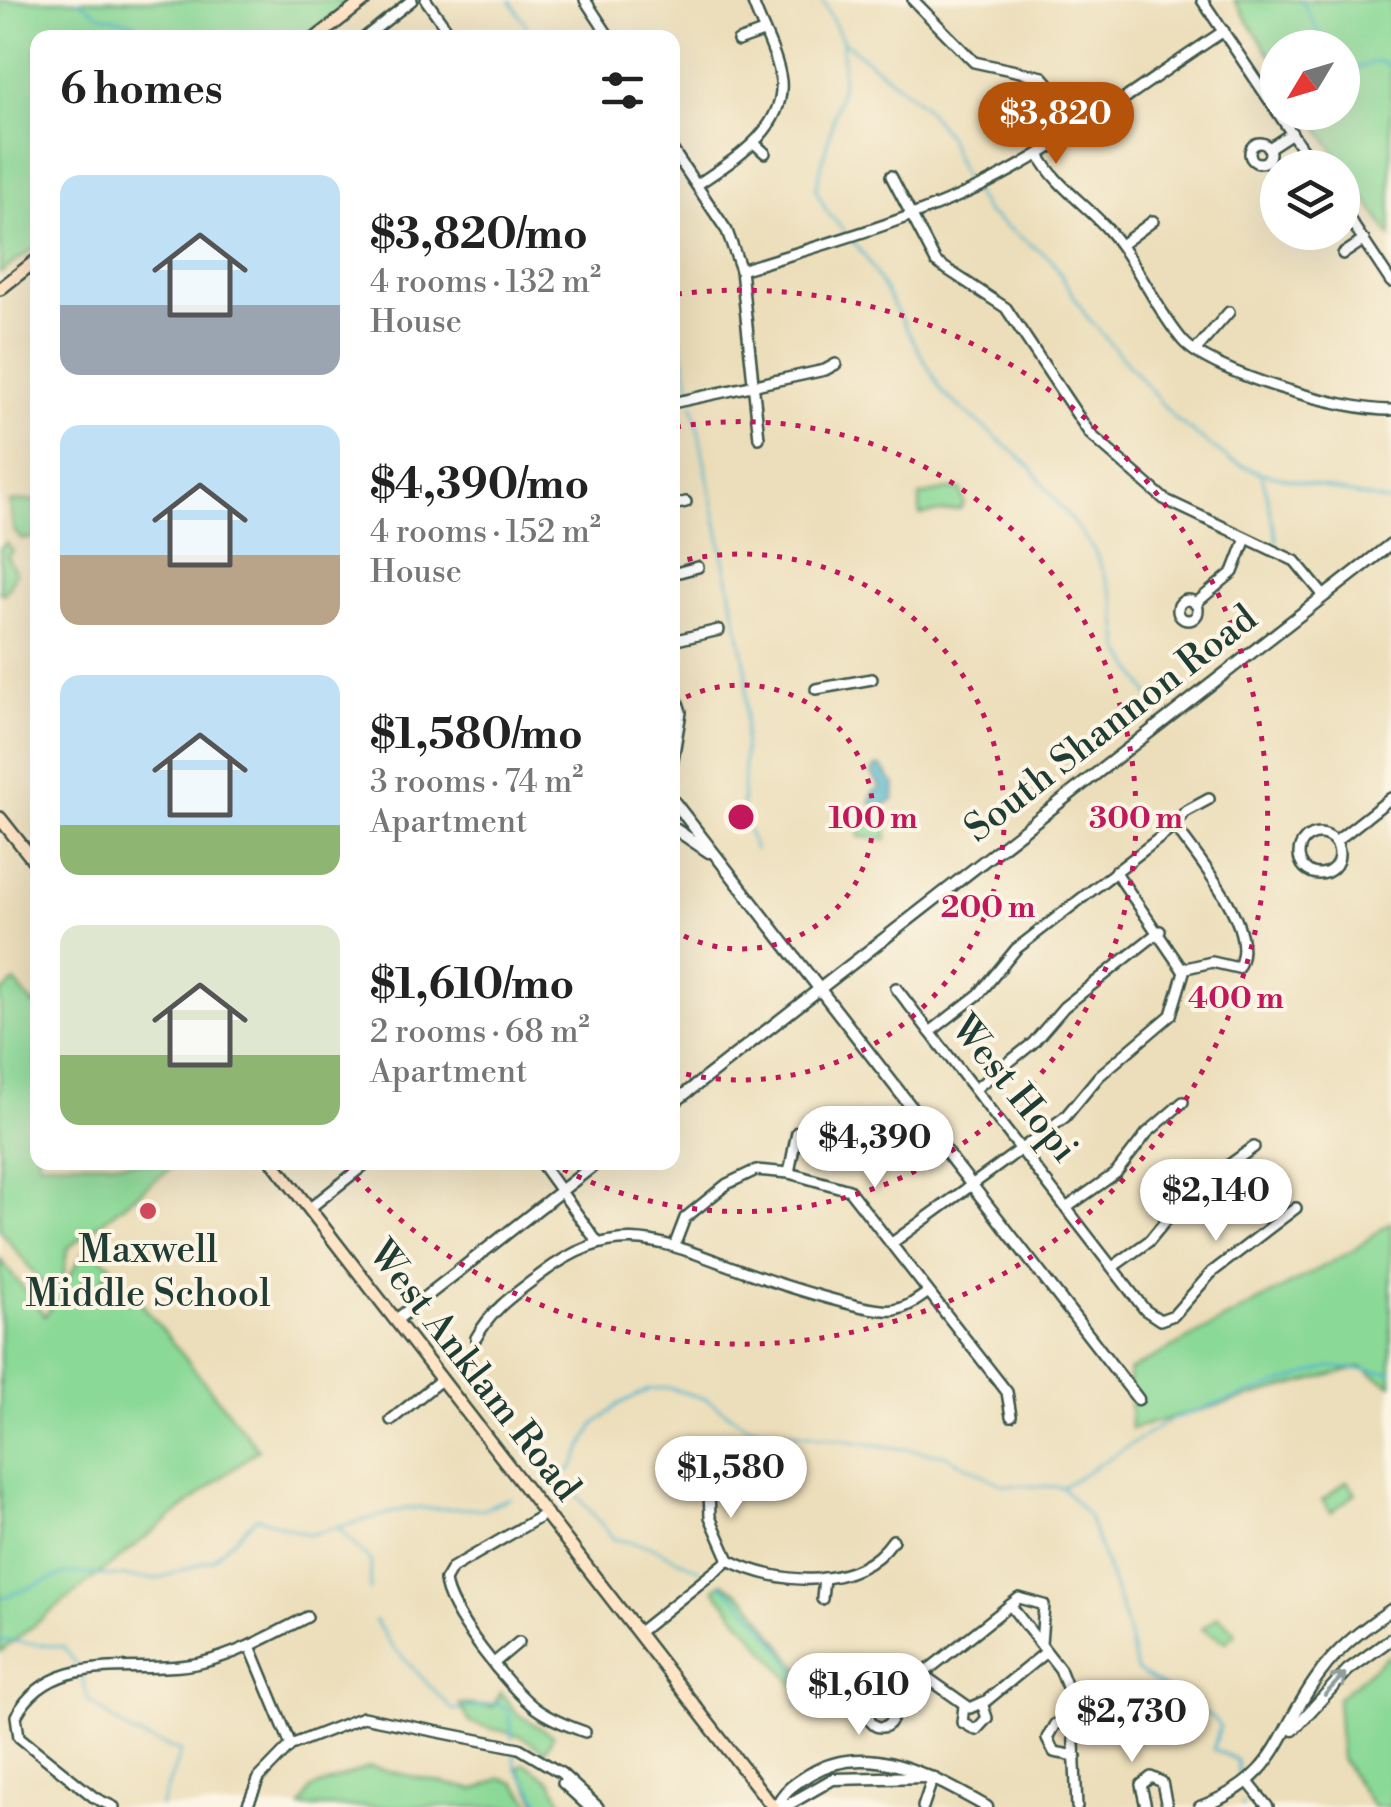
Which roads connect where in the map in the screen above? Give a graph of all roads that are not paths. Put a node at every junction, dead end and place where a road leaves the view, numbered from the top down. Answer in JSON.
{"nodes":[{"id":1,"x":365,"y":0,"type":"edge"},
{"id":2,"x":412,"y":0,"type":"edge"},
{"id":3,"x":426,"y":0,"type":"edge"},
{"id":4,"x":585,"y":0,"type":"edge"},
{"id":5,"x":752,"y":0,"type":"edge"},
{"id":6,"x":913,"y":0,"type":"edge"},
{"id":7,"x":1202,"y":0,"type":"edge"},
{"id":8,"x":326,"y":30,"type":"edge"},
{"id":9,"x":374,"y":30,"type":"edge"},
{"id":10,"x":447,"y":30,"type":"edge"},
{"id":11,"x":605,"y":30,"type":"edge"},
{"id":12,"x":1224,"y":30,"type":"junction"},
{"id":13,"x":763,"y":32,"type":"junction"},
{"id":14,"x":738,"y":42,"type":"dead end"},
{"id":15,"x":1082,"y":124,"type":"junction"},
{"id":16,"x":1292,"y":132,"type":"junction"},
{"id":17,"x":754,"y":142,"type":"junction"},
{"id":18,"x":1269,"y":148,"type":"dead end"},
{"id":19,"x":1304,"y":150,"type":"edge"},
{"id":20,"x":765,"y":153,"type":"dead end"},
{"id":21,"x":1039,"y":155,"type":"junction"},
{"id":22,"x":680,"y":161,"type":"edge"},
{"id":23,"x":890,"y":176,"type":"dead end"},
{"id":24,"x":697,"y":185,"type":"junction"},
{"id":25,"x":910,"y":216,"type":"junction"},
{"id":26,"x":1153,"y":221,"type":"dead end"},
{"id":27,"x":1360,"y":234,"type":"edge"},
{"id":28,"x":1364,"y":240,"type":"junction"},
{"id":29,"x":1121,"y":246,"type":"junction"},
{"id":30,"x":1343,"y":254,"type":"dead end"},
{"id":31,"x":30,"y":266,"type":"edge"},
{"id":32,"x":741,"y":270,"type":"junction"},
{"id":33,"x":1391,"y":282,"type":"edge"},
{"id":34,"x":0,"y":290,"type":"edge"},
{"id":35,"x":1229,"y":312,"type":"dead end"},
{"id":36,"x":1195,"y":352,"type":"junction"},
{"id":37,"x":836,"y":364,"type":"dead end"},
{"id":38,"x":755,"y":387,"type":"junction"},
{"id":39,"x":680,"y":402,"type":"edge"},
{"id":40,"x":1391,"y":410,"type":"edge"},
{"id":41,"x":760,"y":438,"type":"dead end"},
{"id":42,"x":686,"y":502,"type":"dead end"},
{"id":43,"x":680,"y":503,"type":"edge"},
{"id":44,"x":1245,"y":541,"type":"junction"},
{"id":45,"x":1391,"y":544,"type":"edge"},
{"id":46,"x":698,"y":567,"type":"dead end"},
{"id":47,"x":680,"y":572,"type":"edge"},
{"id":48,"x":1324,"y":596,"type":"junction"},
{"id":49,"x":1195,"y":604,"type":"dead end"},
{"id":50,"x":719,"y":630,"type":"dead end"},
{"id":51,"x":680,"y":640,"type":"edge"},
{"id":52,"x":872,"y":679,"type":"dead end"},
{"id":53,"x":816,"y":689,"type":"dead end"},
{"id":54,"x":1208,"y":798,"type":"dead end"},
{"id":55,"x":1391,"y":798,"type":"edge"},
{"id":56,"x":680,"y":809,"type":"edge"},
{"id":57,"x":0,"y":818,"type":"edge"},
{"id":58,"x":1175,"y":826,"type":"junction"},
{"id":59,"x":680,"y":833,"type":"edge"},
{"id":60,"x":1335,"y":842,"type":"junction"},
{"id":61,"x":30,"y":856,"type":"edge"},
{"id":62,"x":725,"y":866,"type":"junction"},
{"id":63,"x":1115,"y":871,"type":"junction"},
{"id":64,"x":1160,"y":931,"type":"junction"},
{"id":65,"x":1182,"y":969,"type":"junction"},
{"id":66,"x":820,"y":986,"type":"junction"},
{"id":67,"x":896,"y":988,"type":"dead end"},
{"id":68,"x":930,"y":1032,"type":"junction"},
{"id":69,"x":975,"y":1089,"type":"junction"},
{"id":70,"x":680,"y":1098,"type":"edge"},
{"id":71,"x":1183,"y":1102,"type":"dead end"},
{"id":72,"x":797,"y":1132,"type":"dead end"},
{"id":73,"x":1022,"y":1146,"type":"junction"},
{"id":74,"x":1254,"y":1146,"type":"dead end"},
{"id":75,"x":279,"y":1170,"type":"edge"},
{"id":76,"x":358,"y":1170,"type":"edge"},
{"id":77,"x":546,"y":1170,"type":"edge"},
{"id":78,"x":588,"y":1170,"type":"edge"},
{"id":79,"x":790,"y":1173,"type":"junction"},
{"id":80,"x":972,"y":1184,"type":"junction"},
{"id":81,"x":562,"y":1191,"type":"junction"},
{"id":82,"x":1069,"y":1206,"type":"junction"},
{"id":83,"x":310,"y":1208,"type":"junction"},
{"id":84,"x":1296,"y":1208,"type":"dead end"},
{"id":85,"x":598,"y":1243,"type":"junction"},
{"id":86,"x":892,"y":1243,"type":"junction"},
{"id":87,"x":675,"y":1244,"type":"junction"},
{"id":88,"x":1114,"y":1266,"type":"junction"},
{"id":89,"x":927,"y":1293,"type":"junction"},
{"id":90,"x":396,"y":1320,"type":"junction"},
{"id":91,"x":476,"y":1338,"type":"dead end"},
{"id":92,"x":442,"y":1379,"type":"junction"},
{"id":93,"x":1138,"y":1398,"type":"dead end"},
{"id":94,"x":1011,"y":1416,"type":"dead end"},
{"id":95,"x":391,"y":1420,"type":"dead end"},
{"id":96,"x":709,"y":1490,"type":"dead end"},
{"id":97,"x":547,"y":1513,"type":"junction"},
{"id":98,"x":894,"y":1540,"type":"dead end"},
{"id":99,"x":729,"y":1560,"type":"junction"},
{"id":100,"x":824,"y":1578,"type":"junction"},
{"id":101,"x":822,"y":1599,"type":"dead end"},
{"id":102,"x":1010,"y":1605,"type":"junction"},
{"id":103,"x":1391,"y":1610,"type":"edge"},
{"id":104,"x":306,"y":1617,"type":"dead end"},
{"id":105,"x":639,"y":1632,"type":"junction"},
{"id":106,"x":1391,"y":1639,"type":"edge"},
{"id":107,"x":518,"y":1642,"type":"dead end"},
{"id":108,"x":250,"y":1646,"type":"junction"},
{"id":109,"x":1044,"y":1648,"type":"junction"},
{"id":110,"x":494,"y":1663,"type":"junction"},
{"id":111,"x":922,"y":1674,"type":"junction"},
{"id":112,"x":982,"y":1702,"type":"junction"},
{"id":113,"x":886,"y":1703,"type":"dead end"},
{"id":114,"x":964,"y":1706,"type":"junction"},
{"id":115,"x":1074,"y":1722,"type":"junction"},
{"id":116,"x":585,"y":1732,"type":"dead end"},
{"id":117,"x":1285,"y":1738,"type":"junction"},
{"id":118,"x":291,"y":1745,"type":"junction"},
{"id":119,"x":1076,"y":1756,"type":"junction"},
{"id":120,"x":552,"y":1770,"type":"junction"},
{"id":121,"x":933,"y":1777,"type":"junction"},
{"id":122,"x":1248,"y":1782,"type":"junction"},
{"id":123,"x":114,"y":1807,"type":"edge"},
{"id":124,"x":247,"y":1807,"type":"edge"},
{"id":125,"x":589,"y":1807,"type":"edge"},
{"id":126,"x":598,"y":1807,"type":"edge"},
{"id":127,"x":778,"y":1807,"type":"edge"},
{"id":128,"x":922,"y":1807,"type":"edge"},
{"id":129,"x":987,"y":1807,"type":"edge"},
{"id":130,"x":1078,"y":1807,"type":"edge"},
{"id":131,"x":1146,"y":1807,"type":"edge"},
{"id":132,"x":1167,"y":1807,"type":"edge"},
{"id":133,"x":1200,"y":1807,"type":"edge"},
{"id":134,"x":1268,"y":1807,"type":"edge"}],
"edges":[{"from":1,"to":8,"type":"main road"},
{"from":2,"to":9,"type":"street"},
{"from":3,"to":10,"type":"street"},
{"from":4,"to":11,"type":"street"},
{"from":5,"to":13,"type":"street"},
{"from":6,"to":15,"type":"street"},
{"from":7,"to":12,"type":"street"},
{"from":12,"to":15,"type":"street"},
{"from":12,"to":16,"type":"street"},
{"from":13,"to":14,"type":"street"},
{"from":13,"to":17,"type":"street"},
{"from":15,"to":21,"type":"street"},
{"from":16,"to":18,"type":"street"},
{"from":16,"to":19,"type":"street"},
{"from":17,"to":20,"type":"street"},
{"from":17,"to":24,"type":"street"},
{"from":21,"to":25,"type":"street"},
{"from":21,"to":29,"type":"street"},
{"from":22,"to":24,"type":"street"},
{"from":23,"to":25,"type":"street"},
{"from":24,"to":32,"type":"street"},
{"from":25,"to":32,"type":"street"},
{"from":25,"to":44,"type":"street"},
{"from":26,"to":29,"type":"street"},
{"from":27,"to":28,"type":"street"},
{"from":28,"to":30,"type":"street"},
{"from":28,"to":33,"type":"street"},
{"from":29,"to":36,"type":"street"},
{"from":31,"to":34,"type":"main road"},
{"from":32,"to":38,"type":"street"},
{"from":35,"to":36,"type":"street"},
{"from":36,"to":40,"type":"street"},
{"from":37,"to":38,"type":"street"},
{"from":38,"to":39,"type":"street"},
{"from":38,"to":41,"type":"street"},
{"from":42,"to":43,"type":"street"},
{"from":44,"to":48,"type":"street"},
{"from":44,"to":49,"type":"street"},
{"from":45,"to":48,"type":"street","name":"South Shannon Road"},
{"from":46,"to":47,"type":"street"},
{"from":48,"to":66,"type":"street","name":"South Shannon Road"},
{"from":50,"to":51,"type":"street"},
{"from":52,"to":53,"type":"street"},
{"from":54,"to":58,"type":"street"},
{"from":55,"to":60,"type":"street"},
{"from":56,"to":62,"type":"street"},
{"from":57,"to":61,"type":"main road"},
{"from":58,"to":63,"type":"street"},
{"from":58,"to":65,"type":"street"},
{"from":59,"to":62,"type":"street"},
{"from":60,"to":60,"type":"street"},
{"from":62,"to":66,"type":"street"},
{"from":63,"to":64,"type":"street"},
{"from":63,"to":68,"type":"street"},
{"from":64,"to":65,"type":"street"},
{"from":64,"to":69,"type":"street"},
{"from":65,"to":73,"type":"street"},
{"from":66,"to":70,"type":"street","name":"South Shannon Road"},
{"from":66,"to":80,"type":"street"},
{"from":67,"to":68,"type":"street","name":"West Hopi"},
{"from":68,"to":69,"type":"street","name":"West Hopi"},
{"from":69,"to":73,"type":"street","name":"West Hopi"},
{"from":71,"to":82,"type":"street"},
{"from":72,"to":79,"type":"street"},
{"from":73,"to":80,"type":"street"},
{"from":73,"to":82,"type":"street","name":"West Hopi"},
{"from":74,"to":88,"type":"street"},
{"from":75,"to":83,"type":"main road","name":"West Anklam Road"},
{"from":76,"to":83,"type":"street"},
{"from":77,"to":81,"type":"street"},
{"from":78,"to":81,"type":"street"},
{"from":79,"to":86,"type":"street"},
{"from":79,"to":87,"type":"street"},
{"from":80,"to":86,"type":"street"},
{"from":80,"to":93,"type":"street"},
{"from":81,"to":85,"type":"street"},
{"from":81,"to":90,"type":"street"},
{"from":82,"to":88,"type":"street","name":"West Hopi"},
{"from":83,"to":90,"type":"main road","name":"West Anklam Road"},
{"from":84,"to":88,"type":"street","name":"West Hopi"},
{"from":85,"to":87,"type":"street"},
{"from":85,"to":91,"type":"street"},
{"from":86,"to":89,"type":"street"},
{"from":87,"to":89,"type":"street"},
{"from":89,"to":94,"type":"street"},
{"from":90,"to":92,"type":"main road","name":"West Anklam Road"},
{"from":92,"to":95,"type":"street"},
{"from":92,"to":97,"type":"main road","name":"West Anklam Road"},
{"from":96,"to":99,"type":"street"},
{"from":97,"to":105,"type":"main road","name":"West Anklam Road"},
{"from":97,"to":110,"type":"street"},
{"from":98,"to":100,"type":"street"},
{"from":99,"to":100,"type":"street"},
{"from":99,"to":105,"type":"street"},
{"from":100,"to":101,"type":"street"},
{"from":102,"to":109,"type":"street"},
{"from":102,"to":109,"type":"street"},
{"from":102,"to":111,"type":"street"},
{"from":103,"to":117,"type":"street"},
{"from":104,"to":108,"type":"street"},
{"from":105,"to":127,"type":"main road","name":"West Anklam Road"},
{"from":117,"to":106,"type":"street","one_way":true},
{"from":107,"to":110,"type":"street"},
{"from":108,"to":118,"type":"street"},
{"from":108,"to":123,"type":"street"},
{"from":109,"to":112,"type":"street"},
{"from":109,"to":115,"type":"street"},
{"from":110,"to":116,"type":"street"},
{"from":111,"to":113,"type":"street"},
{"from":111,"to":114,"type":"street"},
{"from":112,"to":114,"type":"street"},
{"from":112,"to":114,"type":"street"},
{"from":115,"to":119,"type":"street"},
{"from":115,"to":119,"type":"street"},
{"from":117,"to":122,"type":"street"},
{"from":118,"to":120,"type":"street"},
{"from":118,"to":124,"type":"street"},
{"from":119,"to":130,"type":"street"},
{"from":120,"to":125,"type":"street"},
{"from":120,"to":126,"type":"street"},
{"from":121,"to":127,"type":"street"},
{"from":121,"to":127,"type":"street"},
{"from":121,"to":128,"type":"street"},
{"from":121,"to":129,"type":"street"},
{"from":122,"to":133,"type":"street"},
{"from":122,"to":134,"type":"street"},
{"from":131,"to":132,"type":"street"}]}
